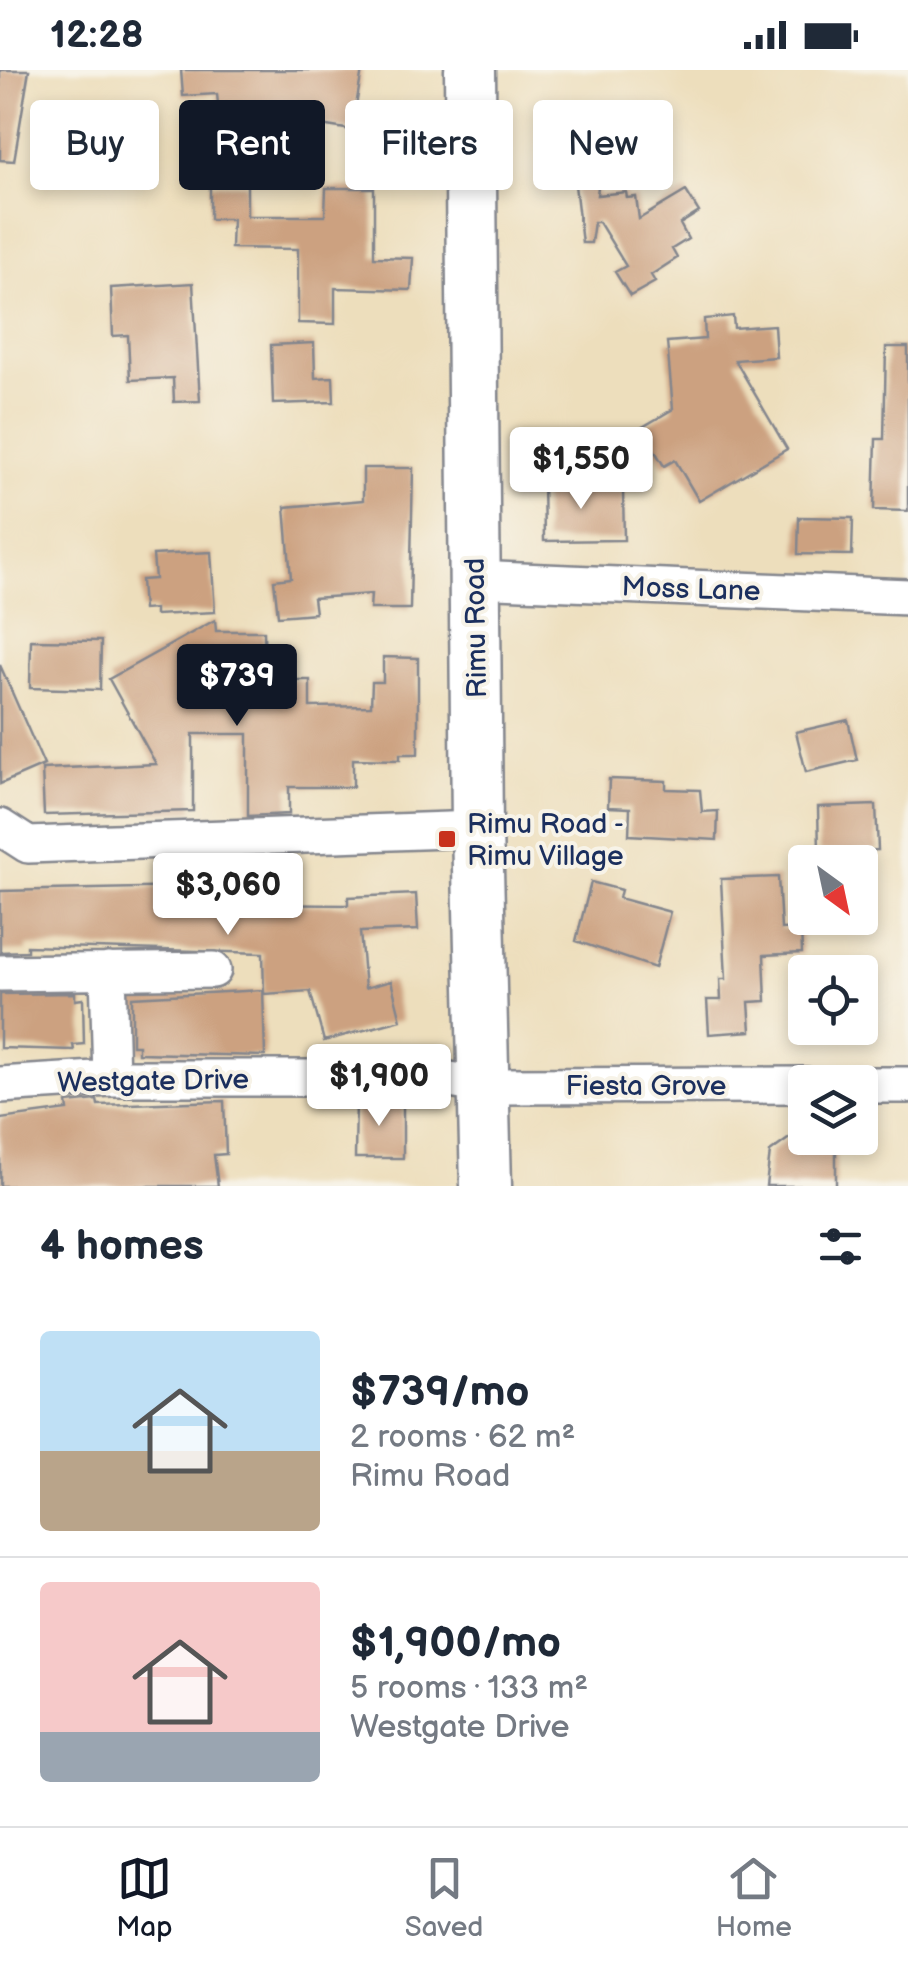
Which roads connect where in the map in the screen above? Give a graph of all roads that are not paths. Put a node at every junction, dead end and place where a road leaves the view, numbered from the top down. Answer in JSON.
{"nodes":[{"id":1,"x":470,"y":70,"type":"edge"},
{"id":2,"x":474,"y":579,"type":"junction"},
{"id":3,"x":908,"y":597,"type":"edge"},
{"id":4,"x":0,"y":827,"type":"edge"},
{"id":5,"x":477,"y":829,"type":"junction"},
{"id":6,"x":213,"y":970,"type":"dead end"},
{"id":7,"x":108,"y":971,"type":"junction"},
{"id":8,"x":0,"y":973,"type":"edge"},
{"id":9,"x":110,"y":1078,"type":"junction"},
{"id":10,"x":0,"y":1085,"type":"edge"},
{"id":11,"x":788,"y":1085,"type":"edge"},
{"id":12,"x":878,"y":1085,"type":"edge"},
{"id":13,"x":908,"y":1085,"type":"edge"},
{"id":14,"x":486,"y":1086,"type":"junction"},
{"id":15,"x":486,"y":1186,"type":"edge"}],
"edges":[{"from":1,"to":2,"type":"main road","name":"Rimu Road"},
{"from":2,"to":3,"type":"street","name":"Moss Lane"},
{"from":2,"to":5,"type":"main road","name":"Rimu Road"},
{"from":4,"to":5,"type":"street"},
{"from":5,"to":14,"type":"main road","name":"Rimu Road"},
{"from":6,"to":7,"type":"street"},
{"from":7,"to":8,"type":"street"},
{"from":7,"to":9,"type":"street"},
{"from":9,"to":10,"type":"street","name":"Westgate Drive"},
{"from":9,"to":14,"type":"street","name":"Westgate Drive"},
{"from":11,"to":14,"type":"street","name":"Fiesta Grove"},
{"from":12,"to":13,"type":"street"},
{"from":14,"to":15,"type":"main road","name":"Rimu Road"}]}
